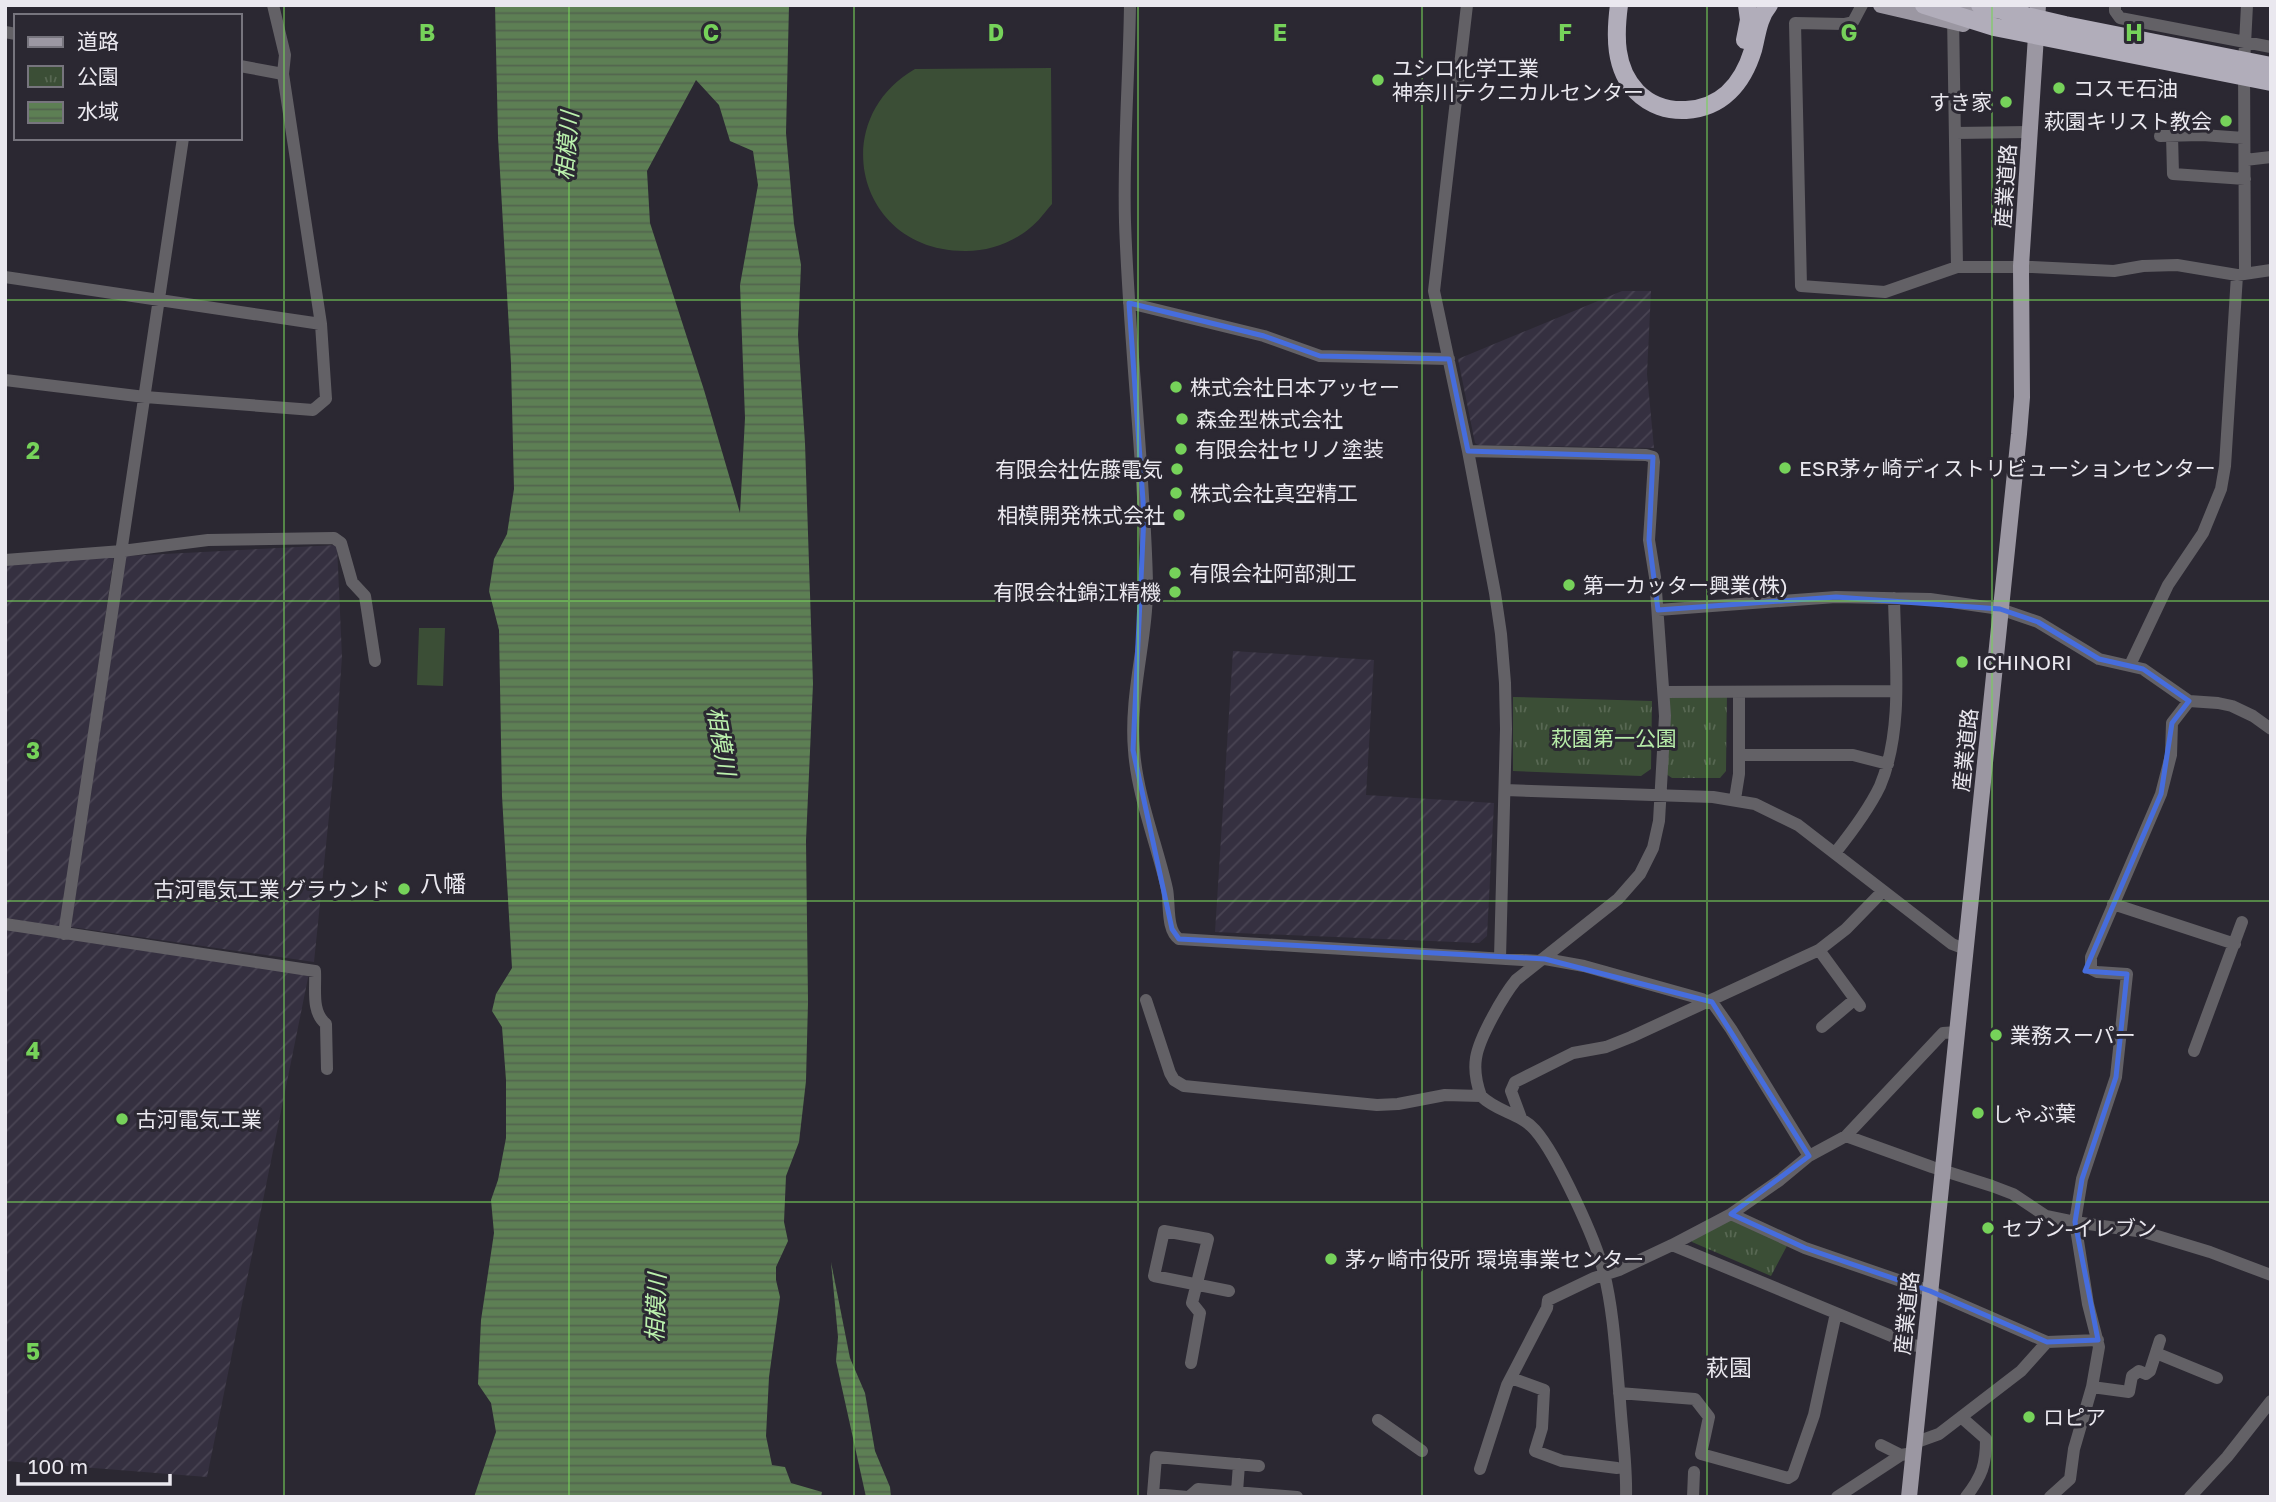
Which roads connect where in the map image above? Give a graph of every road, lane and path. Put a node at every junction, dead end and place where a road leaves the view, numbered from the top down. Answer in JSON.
{"nodes":[{"id":1,"x":273,"y":5,"type":"edge"},
{"id":2,"x":1130,"y":5,"type":"edge"},
{"id":3,"x":1467,"y":5,"type":"edge"},
{"id":4,"x":1619,"y":5,"type":"edge"},
{"id":5,"x":1628,"y":5,"type":"edge"},
{"id":6,"x":1747,"y":5,"type":"edge"},
{"id":7,"x":1769,"y":5,"type":"edge"},
{"id":8,"x":1862,"y":5,"type":"edge"},
{"id":9,"x":1881,"y":5,"type":"edge"},
{"id":10,"x":1924,"y":5,"type":"edge"},
{"id":11,"x":1954,"y":5,"type":"edge"},
{"id":12,"x":1980,"y":5,"type":"edge"},
{"id":13,"x":2038,"y":5,"type":"edge"},
{"id":14,"x":2115,"y":5,"type":"edge"},
{"id":15,"x":2247,"y":5,"type":"edge"},
{"id":16,"x":1953,"y":23,"type":"junction"},
{"id":17,"x":2166,"y":27,"type":"junction"},
{"id":18,"x":2036,"y":31,"type":"junction"},
{"id":19,"x":2244,"y":42,"type":"junction"},
{"id":20,"x":2271,"y":47,"type":"edge"},
{"id":21,"x":2163,"y":48,"type":"junction"},
{"id":22,"x":242,"y":66,"type":"edge"},
{"id":23,"x":2271,"y":68,"type":"edge"},
{"id":24,"x":2244,"y":72,"type":"junction"},
{"id":25,"x":283,"y":74,"type":"junction"},
{"id":26,"x":2271,"y":83,"type":"edge"},
{"id":27,"x":2029,"y":132,"type":"junction"},
{"id":28,"x":1955,"y":133,"type":"junction"},
{"id":29,"x":2244,"y":138,"type":"junction"},
{"id":30,"x":183,"y":140,"type":"edge"},
{"id":31,"x":2271,"y":157,"type":"edge"},
{"id":32,"x":2245,"y":160,"type":"junction"},
{"id":33,"x":2245,"y":179,"type":"junction"},
{"id":34,"x":2021,"y":266,"type":"junction"},
{"id":35,"x":1957,"y":267,"type":"junction"},
{"id":36,"x":2271,"y":270,"type":"edge"},
{"id":37,"x":2241,"y":274,"type":"junction"},
{"id":38,"x":5,"y":277,"type":"edge"},
{"id":39,"x":159,"y":300,"type":"junction"},
{"id":40,"x":1129,"y":303,"type":"junction"},
{"id":41,"x":321,"y":324,"type":"junction"},
{"id":42,"x":1449,"y":359,"type":"junction"},
{"id":43,"x":5,"y":380,"type":"edge"},
{"id":44,"x":145,"y":397,"type":"junction"},
{"id":45,"x":1468,"y":451,"type":"junction"},
{"id":46,"x":122,"y":551,"type":"junction"},
{"id":47,"x":5,"y":560,"type":"edge"},
{"id":48,"x":1894,"y":598,"type":"junction"},
{"id":49,"x":2000,"y":608,"type":"junction"},
{"id":50,"x":1658,"y":610,"type":"junction"},
{"id":51,"x":375,"y":661,"type":"dead end"},
{"id":52,"x":2130,"y":665,"type":"junction"},
{"id":53,"x":1895,"y":691,"type":"junction"},
{"id":54,"x":1664,"y":692,"type":"junction"},
{"id":55,"x":1739,"y":692,"type":"junction"},
{"id":56,"x":2189,"y":701,"type":"junction"},
{"id":57,"x":2271,"y":729,"type":"edge"},
{"id":58,"x":1739,"y":755,"type":"junction"},
{"id":59,"x":1888,"y":764,"type":"junction"},
{"id":60,"x":1505,"y":790,"type":"junction"},
{"id":61,"x":1661,"y":794,"type":"junction"},
{"id":62,"x":1735,"y":799,"type":"junction"},
{"id":63,"x":1835,"y":853,"type":"junction"},
{"id":64,"x":1882,"y":892,"type":"junction"},
{"id":65,"x":2113,"y":904,"type":"junction"},
{"id":66,"x":2242,"y":922,"type":"dead end"},
{"id":67,"x":5,"y":924,"type":"edge"},
{"id":68,"x":64,"y":934,"type":"junction"},
{"id":69,"x":2235,"y":944,"type":"junction"},
{"id":70,"x":1965,"y":949,"type":"junction"},
{"id":71,"x":1819,"y":950,"type":"junction"},
{"id":72,"x":1500,"y":958,"type":"junction"},
{"id":73,"x":1543,"y":960,"type":"junction"},
{"id":74,"x":1146,"y":1000,"type":"dead end"},
{"id":75,"x":1710,"y":1003,"type":"junction"},
{"id":76,"x":1822,"y":1027,"type":"dead end"},
{"id":77,"x":1957,"y":1032,"type":"junction"},
{"id":78,"x":2194,"y":1051,"type":"dead end"},
{"id":79,"x":327,"y":1069,"type":"dead end"},
{"id":80,"x":1481,"y":1096,"type":"junction"},
{"id":81,"x":1521,"y":1118,"type":"junction"},
{"id":82,"x":1846,"y":1136,"type":"junction"},
{"id":83,"x":1809,"y":1156,"type":"junction"},
{"id":84,"x":1942,"y":1171,"type":"junction"},
{"id":85,"x":1731,"y":1214,"type":"junction"},
{"id":86,"x":2075,"y":1223,"type":"junction"},
{"id":87,"x":1672,"y":1245,"type":"junction"},
{"id":88,"x":1605,"y":1274,"type":"junction"},
{"id":89,"x":2271,"y":1275,"type":"edge"},
{"id":90,"x":1196,"y":1285,"type":"junction"},
{"id":91,"x":1229,"y":1291,"type":"dead end"},
{"id":92,"x":1930,"y":1291,"type":"junction"},
{"id":93,"x":1836,"y":1313,"type":"junction"},
{"id":94,"x":2098,"y":1340,"type":"junction"},
{"id":95,"x":2047,"y":1342,"type":"junction"},
{"id":96,"x":1923,"y":1347,"type":"junction"},
{"id":97,"x":1191,"y":1363,"type":"dead end"},
{"id":98,"x":1511,"y":1378,"type":"junction"},
{"id":99,"x":2217,"y":1378,"type":"dead end"},
{"id":100,"x":2092,"y":1387,"type":"junction"},
{"id":101,"x":1619,"y":1393,"type":"junction"},
{"id":102,"x":2271,"y":1402,"type":"edge"},
{"id":103,"x":1961,"y":1418,"type":"junction"},
{"id":104,"x":1378,"y":1420,"type":"dead end"},
{"id":105,"x":1881,"y":1445,"type":"dead end"},
{"id":106,"x":1909,"y":1450,"type":"junction"},
{"id":107,"x":1422,"y":1451,"type":"dead end"},
{"id":108,"x":1239,"y":1464,"type":"junction"},
{"id":109,"x":1258,"y":1466,"type":"dead end"},
{"id":110,"x":1616,"y":1468,"type":"dead end"},
{"id":111,"x":1480,"y":1469,"type":"dead end"},
{"id":112,"x":1694,"y":1472,"type":"dead end"},
{"id":113,"x":1237,"y":1492,"type":"junction"},
{"id":114,"x":1188,"y":1497,"type":"edge"},
{"id":115,"x":1297,"y":1497,"type":"edge"},
{"id":116,"x":1626,"y":1497,"type":"edge"},
{"id":117,"x":1693,"y":1497,"type":"edge"},
{"id":118,"x":1837,"y":1497,"type":"edge"},
{"id":119,"x":1909,"y":1497,"type":"edge"},
{"id":120,"x":1966,"y":1497,"type":"edge"},
{"id":121,"x":2050,"y":1497,"type":"edge"},
{"id":122,"x":2190,"y":1497,"type":"edge"}],
"edges":[{"from":1,"to":25,"type":"street"},
{"from":2,"to":40,"type":"street"},
{"from":3,"to":42,"type":"street"},
{"from":4,"to":7,"type":"highway"},
{"from":5,"to":6,"type":"highway"},
{"from":8,"to":35,"type":"street"},
{"from":9,"to":16,"type":"main road"},
{"from":10,"to":26,"type":"highway","bridge":true},
{"from":11,"to":16,"type":"street"},
{"from":11,"to":18,"type":"main road"},
{"from":12,"to":23,"type":"highway","bridge":true},
{"from":13,"to":18,"type":"main road","name":"産業道路"},
{"from":14,"to":17,"type":"street"},
{"from":15,"to":19,"type":"street"},
{"from":16,"to":18,"type":"main road"},
{"from":16,"to":28,"type":"street"},
{"from":17,"to":19,"type":"street"},
{"from":17,"to":21,"type":"street"},
{"from":18,"to":21,"type":"main road"},
{"from":18,"to":24,"type":"main road"},
{"from":18,"to":27,"type":"main road","name":"産業道路"},
{"from":19,"to":20,"type":"street"},
{"from":19,"to":24,"type":"street"},
{"from":21,"to":24,"type":"main road"},
{"from":22,"to":25,"type":"street"},
{"from":23,"to":24,"type":"main road"},
{"from":24,"to":26,"type":"main road"},
{"from":24,"to":29,"type":"street"},
{"from":25,"to":41,"type":"street"},
{"from":27,"to":28,"type":"street"},
{"from":27,"to":34,"type":"main road","name":"産業道路"},
{"from":28,"to":35,"type":"street"},
{"from":29,"to":32,"type":"street"},
{"from":29,"to":33,"type":"street"},
{"from":30,"to":39,"type":"street"},
{"from":31,"to":32,"type":"street"},
{"from":32,"to":33,"type":"street"},
{"from":33,"to":37,"type":"street"},
{"from":34,"to":35,"type":"street"},
{"from":34,"to":37,"type":"street"},
{"from":34,"to":49,"type":"main road","name":"産業道路"},
{"from":36,"to":37,"type":"street"},
{"from":37,"to":52,"type":"street"},
{"from":38,"to":39,"type":"street"},
{"from":39,"to":41,"type":"street"},
{"from":39,"to":44,"type":"street"},
{"from":40,"to":42,"type":"street"},
{"from":40,"to":72,"type":"street"},
{"from":41,"to":44,"type":"street"},
{"from":42,"to":45,"type":"street"},
{"from":43,"to":44,"type":"street"},
{"from":44,"to":46,"type":"street"},
{"from":45,"to":50,"type":"street"},
{"from":45,"to":60,"type":"street"},
{"from":46,"to":47,"type":"street"},
{"from":46,"to":51,"type":"street"},
{"from":46,"to":68,"type":"street"},
{"from":48,"to":49,"type":"street"},
{"from":48,"to":50,"type":"street"},
{"from":48,"to":53,"type":"street"},
{"from":49,"to":52,"type":"street"},
{"from":49,"to":70,"type":"main road","name":"産業道路"},
{"from":50,"to":54,"type":"street"},
{"from":52,"to":56,"type":"street"},
{"from":53,"to":55,"type":"street"},
{"from":53,"to":59,"type":"street"},
{"from":54,"to":55,"type":"street"},
{"from":54,"to":61,"type":"street"},
{"from":55,"to":58,"type":"street"},
{"from":56,"to":57,"type":"street"},
{"from":56,"to":65,"type":"street"},
{"from":58,"to":59,"type":"street"},
{"from":58,"to":62,"type":"street"},
{"from":59,"to":63,"type":"street"},
{"from":60,"to":61,"type":"street"},
{"from":60,"to":72,"type":"street"},
{"from":61,"to":62,"type":"street"},
{"from":61,"to":73,"type":"street"},
{"from":62,"to":63,"type":"street"},
{"from":63,"to":64,"type":"street"},
{"from":64,"to":70,"type":"street"},
{"from":64,"to":71,"type":"street"},
{"from":65,"to":69,"type":"street"},
{"from":65,"to":86,"type":"street"},
{"from":66,"to":69,"type":"street"},
{"from":67,"to":68,"type":"street"},
{"from":68,"to":79,"type":"street"},
{"from":69,"to":78,"type":"street"},
{"from":70,"to":77,"type":"main road","name":"産業道路"},
{"from":71,"to":75,"type":"street"},
{"from":71,"to":76,"type":"street"},
{"from":72,"to":73,"type":"street"},
{"from":73,"to":75,"type":"street"},
{"from":73,"to":80,"type":"street"},
{"from":74,"to":80,"type":"street"},
{"from":75,"to":81,"type":"street"},
{"from":75,"to":83,"type":"street"},
{"from":77,"to":82,"type":"street"},
{"from":77,"to":84,"type":"main road","name":"産業道路"},
{"from":80,"to":81,"type":"street"},
{"from":81,"to":88,"type":"street"},
{"from":82,"to":83,"type":"street"},
{"from":82,"to":84,"type":"street"},
{"from":83,"to":85,"type":"street"},
{"from":84,"to":86,"type":"street"},
{"from":84,"to":92,"type":"main road","name":"産業道路"},
{"from":85,"to":87,"type":"street"},
{"from":85,"to":92,"type":"street"},
{"from":86,"to":89,"type":"street"},
{"from":86,"to":94,"type":"street"},
{"from":87,"to":88,"type":"street"},
{"from":87,"to":93,"type":"street"},
{"from":88,"to":98,"type":"street"},
{"from":88,"to":101,"type":"street"},
{"from":90,"to":90,"type":"street"},
{"from":90,"to":91,"type":"street"},
{"from":90,"to":97,"type":"street"},
{"from":92,"to":95,"type":"street"},
{"from":92,"to":96,"type":"main road","name":"産業道路"},
{"from":93,"to":96,"type":"street"},
{"from":93,"to":101,"type":"street"},
{"from":94,"to":95,"type":"street"},
{"from":94,"to":100,"type":"street"},
{"from":95,"to":103,"type":"street"},
{"from":96,"to":106,"type":"main road","name":"産業道路"},
{"from":98,"to":110,"type":"street"},
{"from":98,"to":111,"type":"street"},
{"from":99,"to":100,"type":"street"},
{"from":100,"to":121,"type":"street"},
{"from":101,"to":116,"type":"street"},
{"from":102,"to":122,"type":"street"},
{"from":103,"to":106,"type":"street"},
{"from":103,"to":120,"type":"street"},
{"from":104,"to":107,"type":"street"},
{"from":105,"to":106,"type":"street"},
{"from":106,"to":118,"type":"street"},
{"from":106,"to":119,"type":"main road","name":"産業道路"},
{"from":108,"to":109,"type":"street"},
{"from":108,"to":113,"type":"street"},
{"from":108,"to":114,"type":"street"},
{"from":112,"to":117,"type":"street"},
{"from":113,"to":114,"type":"street"},
{"from":113,"to":115,"type":"street"}]}
